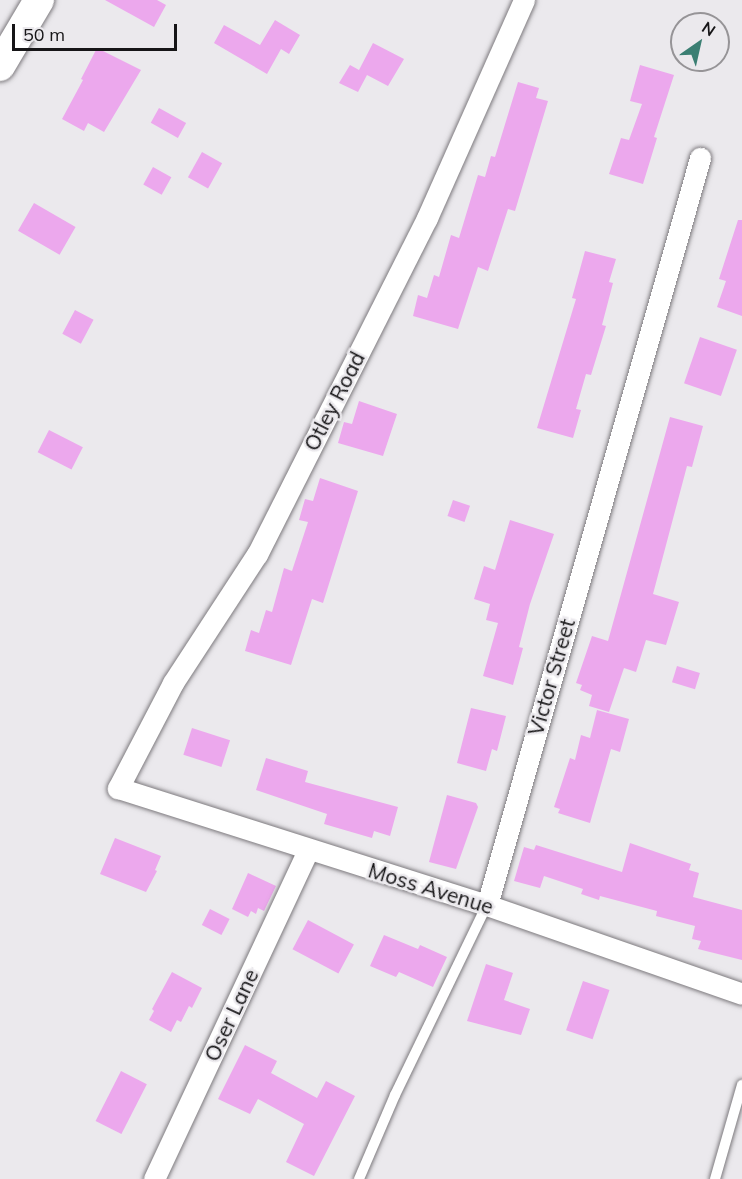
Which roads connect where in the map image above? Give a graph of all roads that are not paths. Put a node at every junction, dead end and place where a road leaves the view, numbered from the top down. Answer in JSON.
{"nodes":[{"id":1,"x":39,"y":0,"type":"edge"},
{"id":2,"x":524,"y":0,"type":"edge"},
{"id":3,"x":1,"y":60,"type":"edge"},
{"id":4,"x":700,"y":158,"type":"dead end"},
{"id":5,"x":118,"y":788,"type":"joint"},
{"id":6,"x":308,"y":850,"type":"junction"},
{"id":7,"x":487,"y":904,"type":"junction"},
{"id":8,"x":742,"y":994,"type":"edge"},
{"id":9,"x":742,"y":1086,"type":"edge"},
{"id":10,"x":154,"y":1179,"type":"edge"},
{"id":11,"x":359,"y":1179,"type":"edge"},
{"id":12,"x":715,"y":1179,"type":"edge"}],
"edges":[{"from":1,"to":3,"type":"main road"},
{"from":2,"to":5,"type":"street","name":"Otley Road"},
{"from":4,"to":7,"type":"street","name":"Victor Street"},
{"from":5,"to":6,"type":"street","name":"Moss Avenue"},
{"from":6,"to":7,"type":"street","name":"Moss Avenue"},
{"from":6,"to":10,"type":"street","name":"Oser Lane"},
{"from":7,"to":8,"type":"street","name":"Moss Avenue"},
{"from":7,"to":11,"type":"lane","name":"Victor Street"},
{"from":9,"to":12,"type":"lane"}]}
